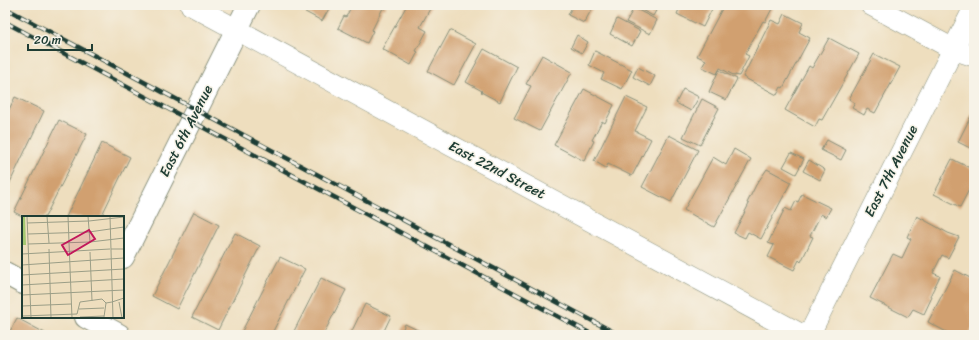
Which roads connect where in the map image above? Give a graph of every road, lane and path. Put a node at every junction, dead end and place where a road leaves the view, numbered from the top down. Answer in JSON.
{"nodes":[{"id":1,"x":191,"y":5,"type":"edge"},
{"id":2,"x":249,"y":5,"type":"edge"},
{"id":3,"x":871,"y":5,"type":"edge"},
{"id":4,"x":974,"y":8,"type":"edge"},
{"id":5,"x":237,"y":29,"type":"junction"},
{"id":6,"x":953,"y":49,"type":"junction"},
{"id":7,"x":974,"y":56,"type":"edge"},
{"id":8,"x":124,"y":255,"type":"edge"},
{"id":9,"x":5,"y":273,"type":"edge"},
{"id":10,"x":22,"y":282,"type":"edge"},
{"id":11,"x":88,"y":322,"type":"edge"},
{"id":12,"x":120,"y":335,"type":"edge"},
{"id":13,"x":802,"y":335,"type":"edge"},
{"id":14,"x":809,"y":335,"type":"edge"}],
"edges":[{"from":1,"to":5,"type":"street","name":"East 22nd Street"},
{"from":2,"to":5,"type":"street","name":"East 6th Avenue"},
{"from":3,"to":6,"type":"street"},
{"from":4,"to":6,"type":"street","name":"East 7th Avenue"},
{"from":5,"to":8,"type":"street","name":"East 6th Avenue"},
{"from":5,"to":13,"type":"street","name":"East 22nd Street"},
{"from":6,"to":7,"type":"street"},
{"from":6,"to":14,"type":"street","name":"East 7th Avenue"},
{"from":9,"to":10,"type":"street"},
{"from":11,"to":12,"type":"street"}]}
